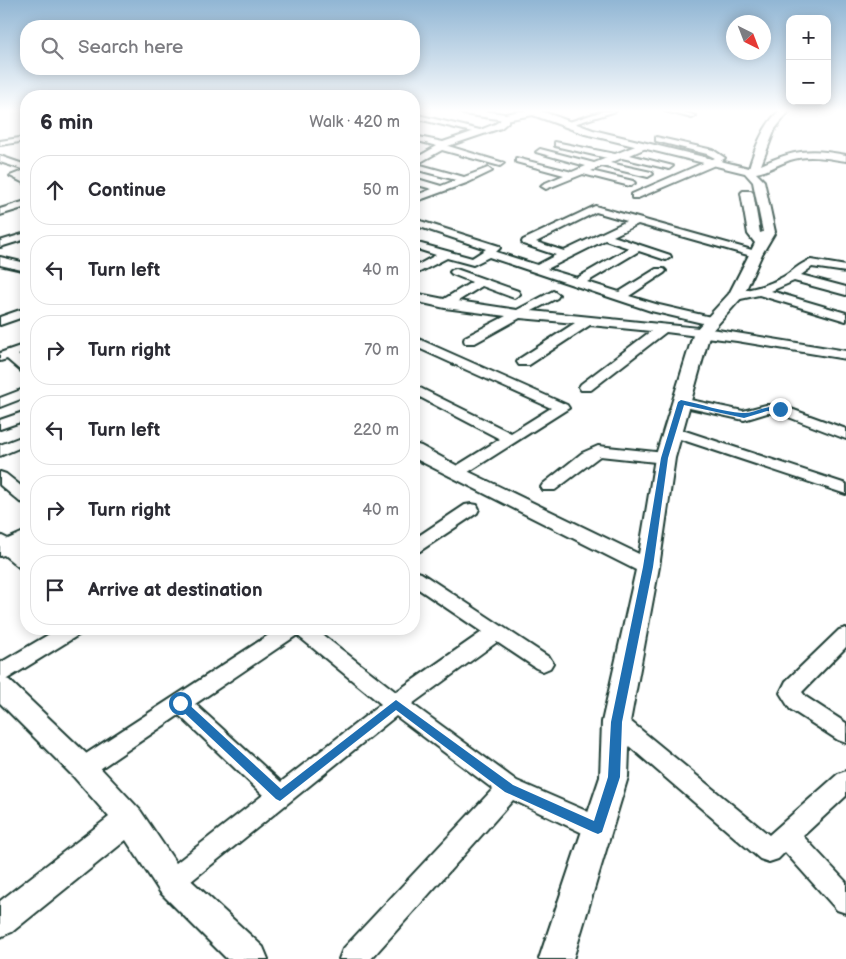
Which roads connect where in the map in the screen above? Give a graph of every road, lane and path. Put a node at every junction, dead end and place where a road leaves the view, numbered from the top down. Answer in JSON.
{"nodes":[{"id":1,"x":476,"y":156,"type":"edge"},
{"id":2,"x":558,"y":156,"type":"edge"},
{"id":3,"x":618,"y":156,"type":"joint"},
{"id":4,"x":683,"y":156,"type":"edge"},
{"id":5,"x":717,"y":156,"type":"edge"},
{"id":6,"x":758,"y":156,"type":"edge"},
{"id":7,"x":795,"y":156,"type":"edge"},
{"id":8,"x":519,"y":160,"type":"dead end"},
{"id":9,"x":1,"y":161,"type":"edge"},
{"id":10,"x":500,"y":163,"type":"dead end"},
{"id":11,"x":712,"y":163,"type":"junction"},
{"id":12,"x":598,"y":164,"type":"junction"},
{"id":13,"x":420,"y":166,"type":"edge"},
{"id":14,"x":669,"y":166,"type":"dead end"},
{"id":15,"x":20,"y":168,"type":"edge"},
{"id":16,"x":20,"y":170,"type":"edge"},
{"id":17,"x":488,"y":171,"type":"dead end"},
{"id":18,"x":751,"y":171,"type":"junction"},
{"id":19,"x":0,"y":172,"type":"edge"},
{"id":20,"x":576,"y":173,"type":"junction"},
{"id":21,"x":648,"y":174,"type":"dead end"},
{"id":22,"x":466,"y":180,"type":"junction"},
{"id":23,"x":420,"y":183,"type":"edge"},
{"id":24,"x":630,"y":183,"type":"dead end"},
{"id":25,"x":546,"y":186,"type":"dead end"},
{"id":26,"x":442,"y":189,"type":"junction"},
{"id":27,"x":635,"y":196,"type":"dead end"},
{"id":28,"x":420,"y":198,"type":"edge"},
{"id":29,"x":20,"y":206,"type":"edge"},
{"id":30,"x":0,"y":212,"type":"edge"},
{"id":31,"x":636,"y":221,"type":"junction"},
{"id":32,"x":420,"y":224,"type":"edge"},
{"id":33,"x":603,"y":236,"type":"junction"},
{"id":34,"x":20,"y":238,"type":"edge"},
{"id":35,"x":0,"y":244,"type":"edge"},
{"id":36,"x":420,"y":247,"type":"edge"},
{"id":37,"x":637,"y":248,"type":"junction"},
{"id":38,"x":758,"y":249,"type":"junction"},
{"id":39,"x":488,"y":253,"type":"junction"},
{"id":40,"x":444,"y":255,"type":"junction"},
{"id":41,"x":565,"y":255,"type":"junction"},
{"id":42,"x":666,"y":257,"type":"dead end"},
{"id":43,"x":0,"y":261,"type":"edge"},
{"id":44,"x":20,"y":265,"type":"edge"},
{"id":45,"x":420,"y":269,"type":"edge"},
{"id":46,"x":846,"y":269,"type":"edge"},
{"id":47,"x":538,"y":270,"type":"junction"},
{"id":48,"x":660,"y":271,"type":"dead end"},
{"id":49,"x":456,"y":272,"type":"dead end"},
{"id":50,"x":794,"y":277,"type":"junction"},
{"id":51,"x":481,"y":282,"type":"junction"},
{"id":52,"x":577,"y":283,"type":"junction"},
{"id":53,"x":846,"y":291,"type":"edge"},
{"id":54,"x":761,"y":292,"type":"junction"},
{"id":55,"x":514,"y":294,"type":"dead end"},
{"id":56,"x":553,"y":295,"type":"dead end"},
{"id":57,"x":619,"y":296,"type":"junction"},
{"id":58,"x":736,"y":296,"type":"junction"},
{"id":59,"x":420,"y":298,"type":"edge"},
{"id":60,"x":445,"y":304,"type":"junction"},
{"id":61,"x":0,"y":307,"type":"edge"},
{"id":62,"x":20,"y":312,"type":"edge"},
{"id":63,"x":518,"y":313,"type":"junction"},
{"id":64,"x":20,"y":315,"type":"edge"},
{"id":65,"x":846,"y":317,"type":"edge"},
{"id":66,"x":0,"y":321,"type":"edge"},
{"id":67,"x":588,"y":321,"type":"junction"},
{"id":68,"x":706,"y":327,"type":"junction"},
{"id":69,"x":663,"y":328,"type":"junction"},
{"id":70,"x":470,"y":340,"type":"dead end"},
{"id":71,"x":420,"y":344,"type":"edge"},
{"id":72,"x":20,"y":350,"type":"edge"},
{"id":73,"x":846,"y":355,"type":"edge"},
{"id":74,"x":5,"y":356,"type":"edge"},
{"id":75,"x":524,"y":362,"type":"dead end"},
{"id":76,"x":20,"y":365,"type":"edge"},
{"id":77,"x":586,"y":387,"type":"dead end"},
{"id":78,"x":420,"y":392,"type":"edge"},
{"id":79,"x":20,"y":395,"type":"edge"},
{"id":80,"x":681,"y":402,"type":"junction"},
{"id":81,"x":0,"y":403,"type":"edge"},
{"id":82,"x":20,"y":417,"type":"edge"},
{"id":83,"x":0,"y":425,"type":"edge"},
{"id":84,"x":673,"y":432,"type":"junction"},
{"id":85,"x":846,"y":434,"type":"edge"},
{"id":86,"x":511,"y":439,"type":"junction"},
{"id":87,"x":20,"y":444,"type":"edge"},
{"id":88,"x":0,"y":450,"type":"edge"},
{"id":89,"x":420,"y":453,"type":"edge"},
{"id":90,"x":664,"y":458,"type":"junction"},
{"id":91,"x":456,"y":473,"type":"junction"},
{"id":92,"x":0,"y":477,"type":"edge"},
{"id":93,"x":549,"y":487,"type":"dead end"},
{"id":94,"x":846,"y":489,"type":"edge"},
{"id":95,"x":20,"y":493,"type":"edge"},
{"id":96,"x":471,"y":509,"type":"dead end"},
{"id":97,"x":20,"y":539,"type":"edge"},
{"id":98,"x":420,"y":543,"type":"edge"},
{"id":99,"x":2,"y":546,"type":"edge"},
{"id":100,"x":20,"y":560,"type":"edge"},
{"id":101,"x":648,"y":567,"type":"junction"},
{"id":102,"x":420,"y":581,"type":"edge"},
{"id":103,"x":496,"y":632,"type":"junction"},
{"id":104,"x":63,"y":635,"type":"edge"},
{"id":105,"x":283,"y":635,"type":"edge"},
{"id":106,"x":310,"y":635,"type":"edge"},
{"id":107,"x":846,"y":635,"type":"edge"},
{"id":108,"x":543,"y":663,"type":"dead end"},
{"id":109,"x":0,"y":673,"type":"edge"},
{"id":110,"x":0,"y":687,"type":"edge"},
{"id":111,"x":180,"y":703,"type":"junction"},
{"id":112,"x":396,"y":704,"type":"junction"},
{"id":113,"x":616,"y":722,"type":"junction"},
{"id":114,"x":846,"y":734,"type":"edge"},
{"id":115,"x":83,"y":768,"type":"junction"},
{"id":116,"x":846,"y":781,"type":"edge"},
{"id":117,"x":509,"y":788,"type":"junction"},
{"id":118,"x":280,"y":796,"type":"junction"},
{"id":119,"x":129,"y":818,"type":"junction"},
{"id":120,"x":598,"y":828,"type":"junction"},
{"id":121,"x":786,"y":835,"type":"junction"},
{"id":122,"x":172,"y":882,"type":"junction"},
{"id":123,"x":846,"y":901,"type":"edge"},
{"id":124,"x":0,"y":921,"type":"edge"},
{"id":125,"x":251,"y":959,"type":"edge"},
{"id":126,"x":353,"y":959,"type":"edge"},
{"id":127,"x":556,"y":959,"type":"edge"}],
"edges":[{"from":1,"to":10,"type":"street"},
{"from":2,"to":12,"type":"street"},
{"from":3,"to":12,"type":"street"},
{"from":3,"to":14,"type":"street"},
{"from":4,"to":11,"type":"street"},
{"from":5,"to":11,"type":"street"},
{"from":6,"to":18,"type":"street"},
{"from":7,"to":18,"type":"street"},
{"from":8,"to":20,"type":"street"},
{"from":9,"to":15,"type":"street"},
{"from":11,"to":18,"type":"street"},
{"from":11,"to":27,"type":"street"},
{"from":12,"to":20,"type":"street"},
{"from":12,"to":21,"type":"street"},
{"from":13,"to":22,"type":"street"},
{"from":16,"to":19,"type":"street"},
{"from":17,"to":22,"type":"street"},
{"from":18,"to":38,"type":"street"},
{"from":20,"to":24,"type":"street"},
{"from":20,"to":25,"type":"street"},
{"from":22,"to":26,"type":"street"},
{"from":23,"to":26,"type":"street"},
{"from":26,"to":28,"type":"street"},
{"from":29,"to":30,"type":"street"},
{"from":31,"to":33,"type":"street"},
{"from":31,"to":38,"type":"street"},
{"from":31,"to":41,"type":"street"},
{"from":32,"to":39,"type":"street"},
{"from":33,"to":37,"type":"street"},
{"from":33,"to":41,"type":"street"},
{"from":34,"to":35,"type":"street"},
{"from":36,"to":40,"type":"street"},
{"from":37,"to":42,"type":"street"},
{"from":37,"to":52,"type":"street"},
{"from":38,"to":58,"type":"street"},
{"from":39,"to":40,"type":"street"},
{"from":39,"to":47,"type":"street"},
{"from":40,"to":45,"type":"street"},
{"from":41,"to":47,"type":"street"},
{"from":43,"to":44,"type":"street"},
{"from":46,"to":50,"type":"street"},
{"from":47,"to":52,"type":"street"},
{"from":48,"to":57,"type":"street"},
{"from":49,"to":51,"type":"street"},
{"from":50,"to":53,"type":"street"},
{"from":50,"to":54,"type":"street"},
{"from":51,"to":55,"type":"street"},
{"from":51,"to":60,"type":"street"},
{"from":52,"to":57,"type":"street"},
{"from":54,"to":58,"type":"street"},
{"from":54,"to":65,"type":"street"},
{"from":56,"to":63,"type":"street"},
{"from":57,"to":68,"type":"street"},
{"from":58,"to":68,"type":"street"},
{"from":59,"to":60,"type":"street"},
{"from":60,"to":63,"type":"street"},
{"from":61,"to":62,"type":"street"},
{"from":63,"to":67,"type":"street"},
{"from":63,"to":70,"type":"street"},
{"from":64,"to":66,"type":"street"},
{"from":67,"to":69,"type":"street"},
{"from":67,"to":75,"type":"street"},
{"from":68,"to":69,"type":"street"},
{"from":68,"to":73,"type":"street"},
{"from":68,"to":80,"type":"street"},
{"from":69,"to":77,"type":"street"},
{"from":71,"to":86,"type":"street"},
{"from":72,"to":74,"type":"street"},
{"from":74,"to":76,"type":"street"},
{"from":78,"to":86,"type":"street"},
{"from":79,"to":81,"type":"street"},
{"from":80,"to":84,"type":"street"},
{"from":80,"to":85,"type":"street"},
{"from":82,"to":83,"type":"street"},
{"from":84,"to":90,"type":"street"},
{"from":84,"to":94,"type":"street"},
{"from":86,"to":91,"type":"street"},
{"from":87,"to":88,"type":"street"},
{"from":89,"to":91,"type":"street"},
{"from":90,"to":93,"type":"street"},
{"from":90,"to":101,"type":"street"},
{"from":91,"to":101,"type":"street"},
{"from":92,"to":95,"type":"street"},
{"from":96,"to":98,"type":"street"},
{"from":97,"to":99,"type":"street"},
{"from":99,"to":100,"type":"street"},
{"from":101,"to":113,"type":"street"},
{"from":102,"to":103,"type":"street"},
{"from":103,"to":108,"type":"street"},
{"from":103,"to":112,"type":"street"},
{"from":104,"to":109,"type":"street"},
{"from":105,"to":111,"type":"street"},
{"from":106,"to":112,"type":"street"},
{"from":107,"to":114,"type":"street"},
{"from":110,"to":115,"type":"street"},
{"from":111,"to":115,"type":"street"},
{"from":111,"to":118,"type":"street"},
{"from":112,"to":117,"type":"street"},
{"from":112,"to":118,"type":"street"},
{"from":113,"to":120,"type":"street"},
{"from":113,"to":121,"type":"street"},
{"from":115,"to":119,"type":"street"},
{"from":116,"to":121,"type":"street"},
{"from":117,"to":120,"type":"street"},
{"from":117,"to":126,"type":"street"},
{"from":118,"to":122,"type":"street"},
{"from":119,"to":122,"type":"street"},
{"from":119,"to":124,"type":"street"},
{"from":120,"to":127,"type":"street"},
{"from":121,"to":123,"type":"street"},
{"from":122,"to":125,"type":"street"}]}
